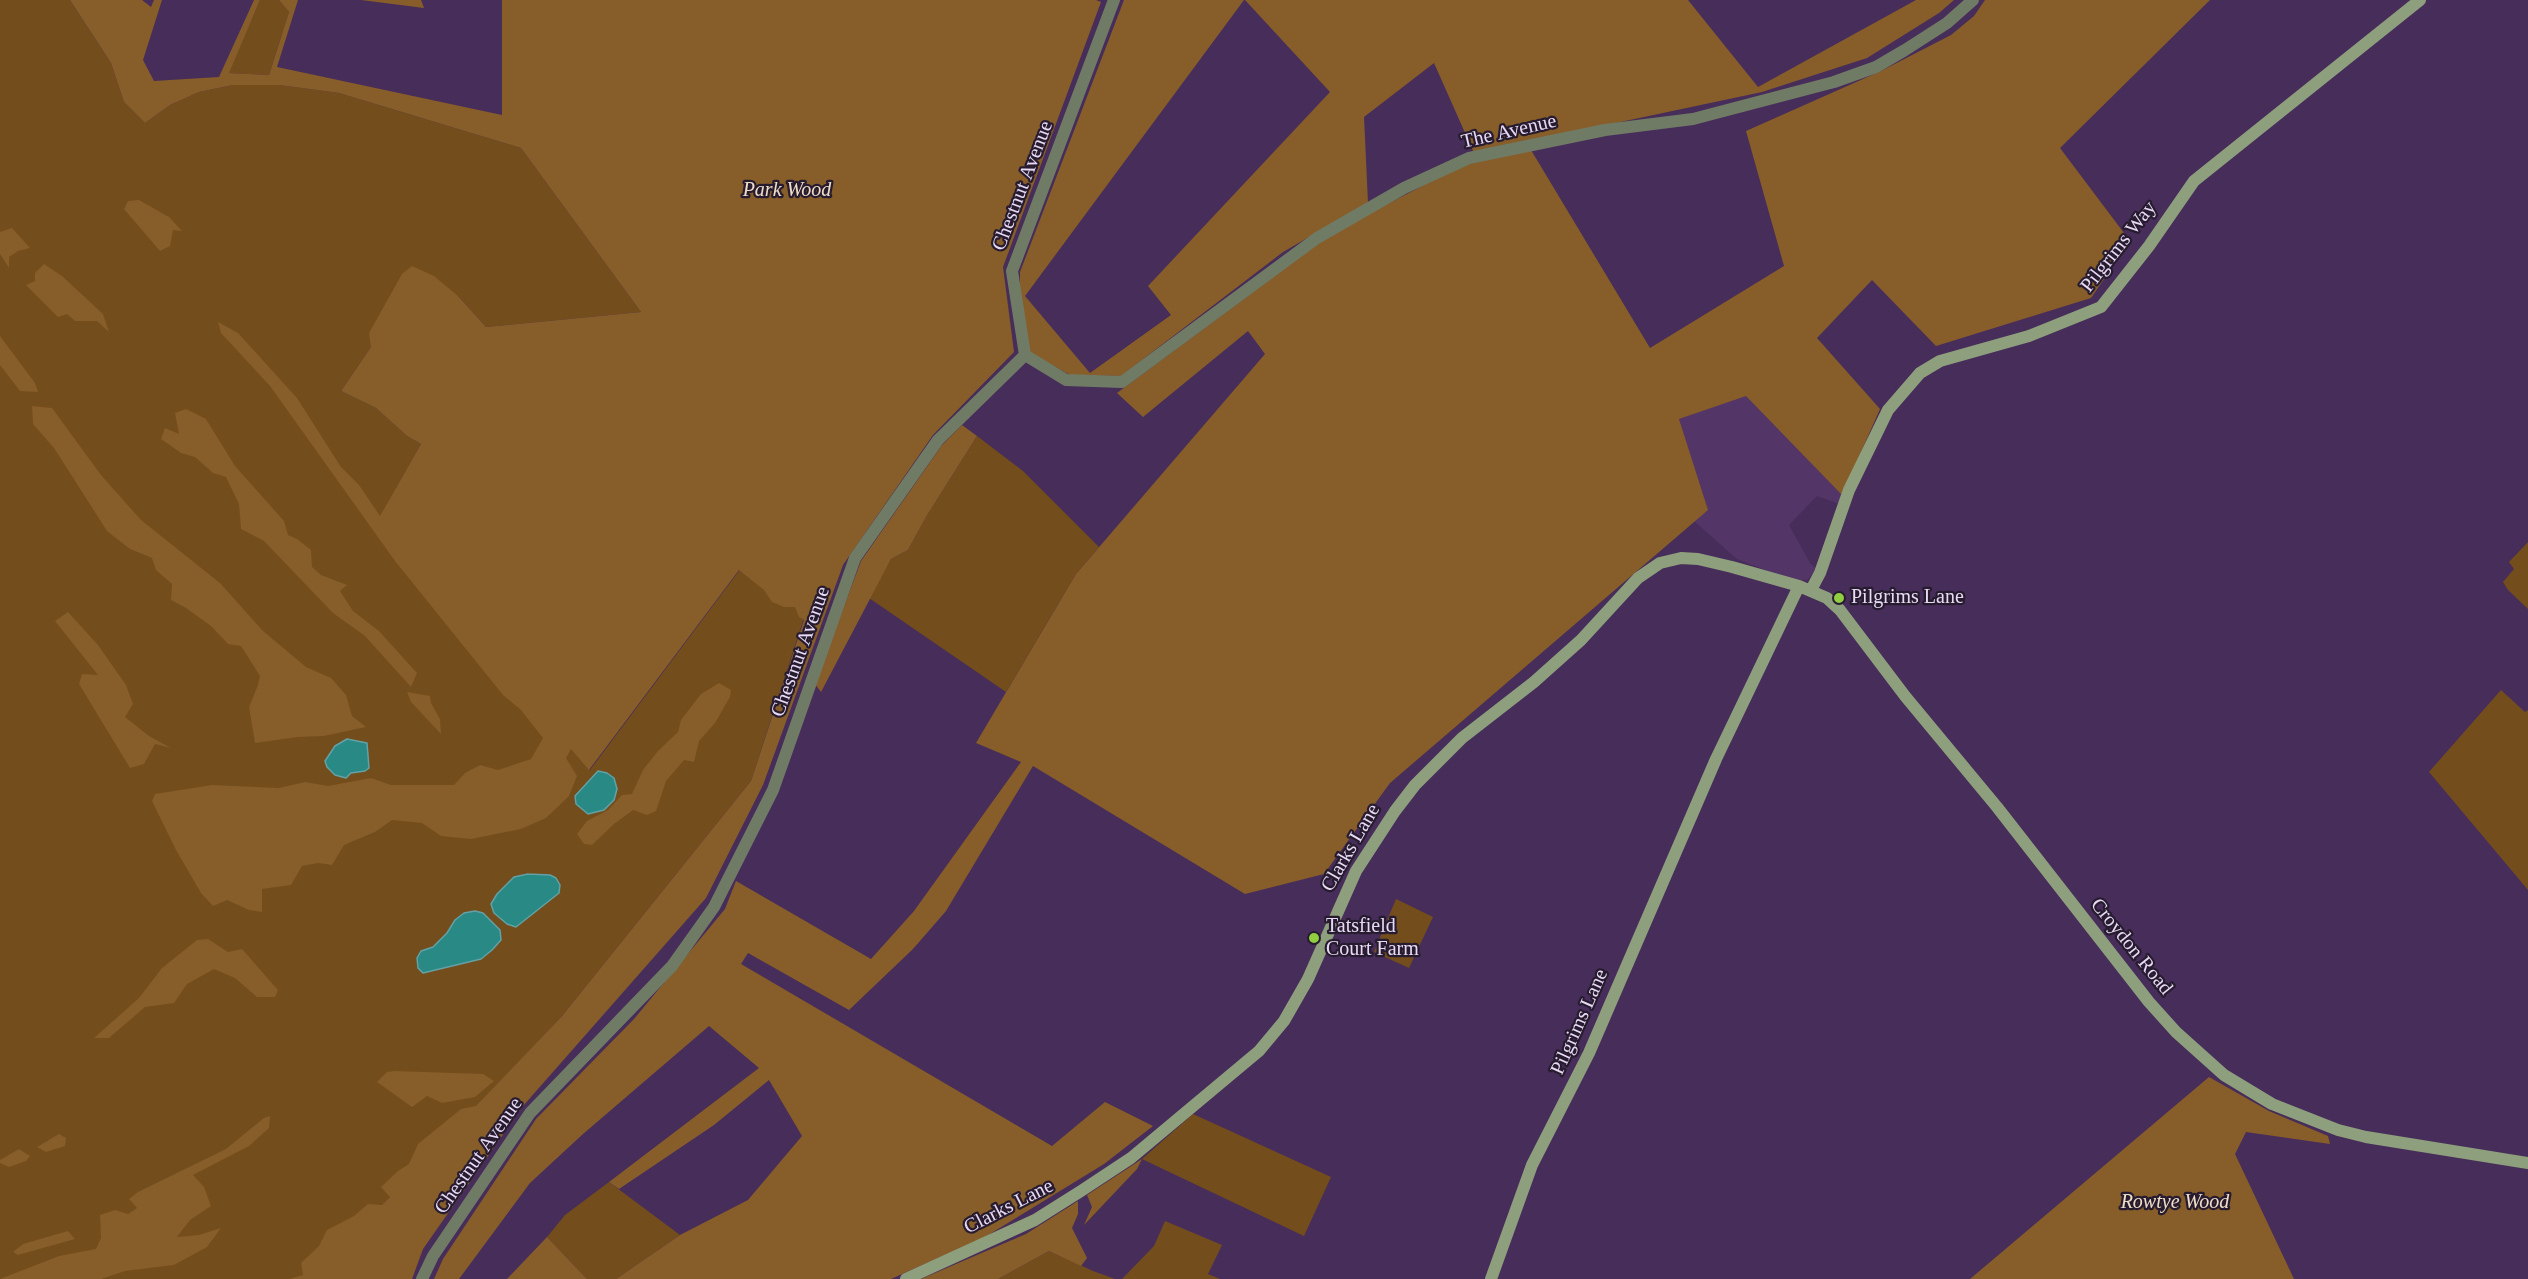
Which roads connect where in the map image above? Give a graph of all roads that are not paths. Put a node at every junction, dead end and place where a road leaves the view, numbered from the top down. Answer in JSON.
{"nodes":[{"id":1,"x":1114,"y":0,"type":"edge"},
{"id":2,"x":1973,"y":0,"type":"edge"},
{"id":3,"x":2420,"y":0,"type":"edge"},
{"id":4,"x":1024,"y":355,"type":"junction"},
{"id":5,"x":1805,"y":588,"type":"junction"},
{"id":6,"x":2528,"y":1163,"type":"edge"},
{"id":7,"x":422,"y":1279,"type":"edge"},
{"id":8,"x":906,"y":1279,"type":"edge"},
{"id":9,"x":1491,"y":1279,"type":"edge"}],
"edges":[{"from":1,"to":4,"type":"street","name":"Chestnut Avenue"},
{"from":2,"to":4,"type":"street","name":"The Avenue"},
{"from":3,"to":5,"type":"main road","name":"Pilgrims Way"},
{"from":4,"to":7,"type":"street","name":"Chestnut Avenue"},
{"from":5,"to":6,"type":"main road","name":"Croydon Road"},
{"from":5,"to":8,"type":"main road","name":"Clarks Lane"},
{"from":5,"to":9,"type":"main road","name":"Pilgrims Lane"}]}
